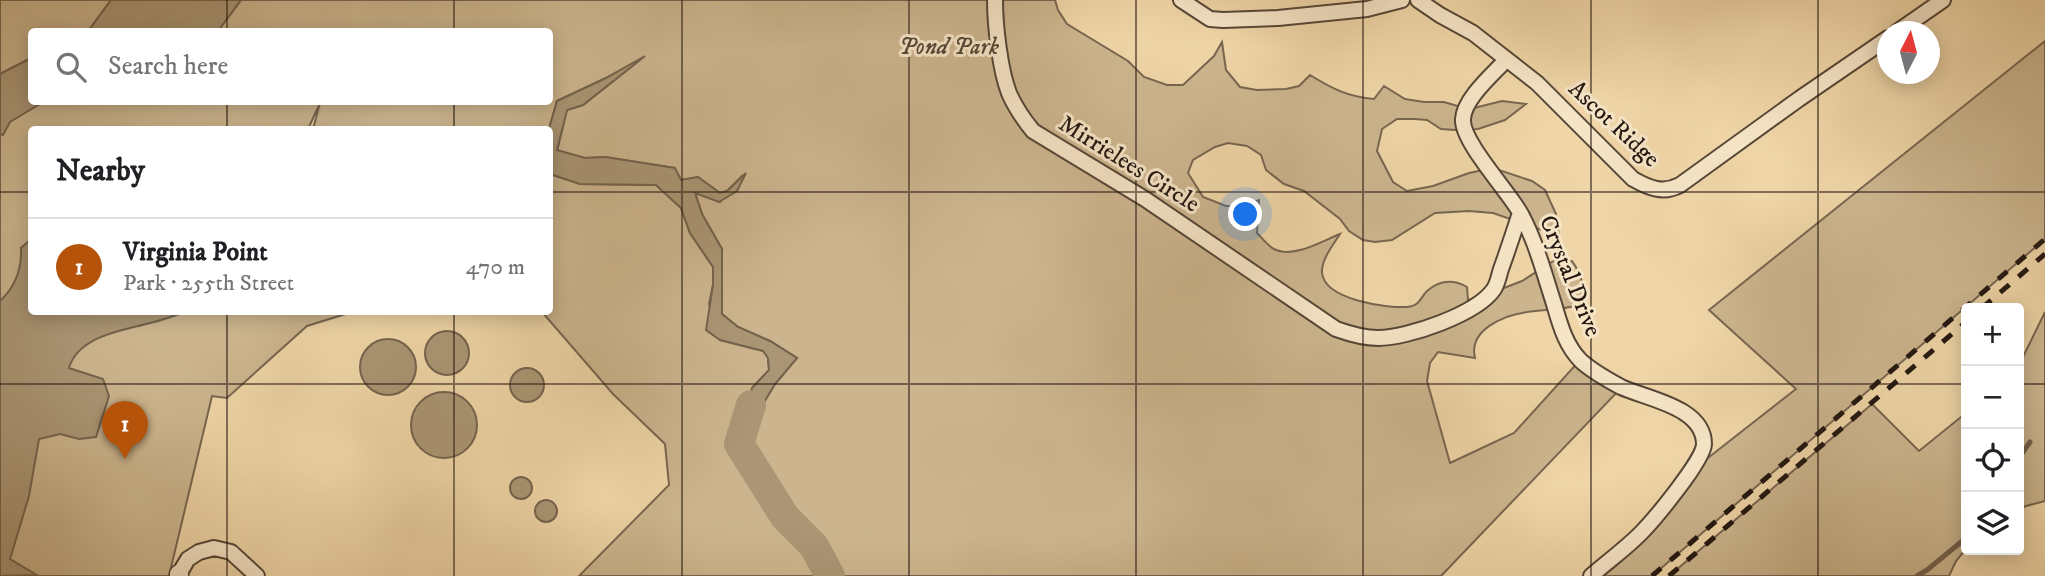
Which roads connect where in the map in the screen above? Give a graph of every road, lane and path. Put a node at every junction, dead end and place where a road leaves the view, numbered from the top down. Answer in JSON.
{"nodes":[{"id":1,"x":995,"y":0,"type":"edge"},
{"id":2,"x":1181,"y":0,"type":"edge"},
{"id":3,"x":1402,"y":0,"type":"edge"},
{"id":4,"x":1418,"y":0,"type":"edge"},
{"id":5,"x":1943,"y":0,"type":"edge"},
{"id":6,"x":1913,"y":21,"type":"edge"},
{"id":7,"x":1877,"y":46,"type":"edge"},
{"id":8,"x":1506,"y":60,"type":"junction"},
{"id":9,"x":1520,"y":213,"type":"junction"},
{"id":10,"x":179,"y":575,"type":"edge"},
{"id":11,"x":257,"y":576,"type":"edge"},
{"id":12,"x":1591,"y":576,"type":"edge"}],
"edges":[{"from":1,"to":9,"type":"street","name":"Mirrielees Circle"},
{"from":2,"to":3,"type":"street"},
{"from":4,"to":8,"type":"street","name":"Ascot Ridge"},
{"from":5,"to":6,"type":"street"},
{"from":7,"to":8,"type":"street","name":"Ascot Ridge"},
{"from":8,"to":9,"type":"street"},
{"from":9,"to":12,"type":"street","name":"Crystal Drive"},
{"from":10,"to":11,"type":"street"}]}
